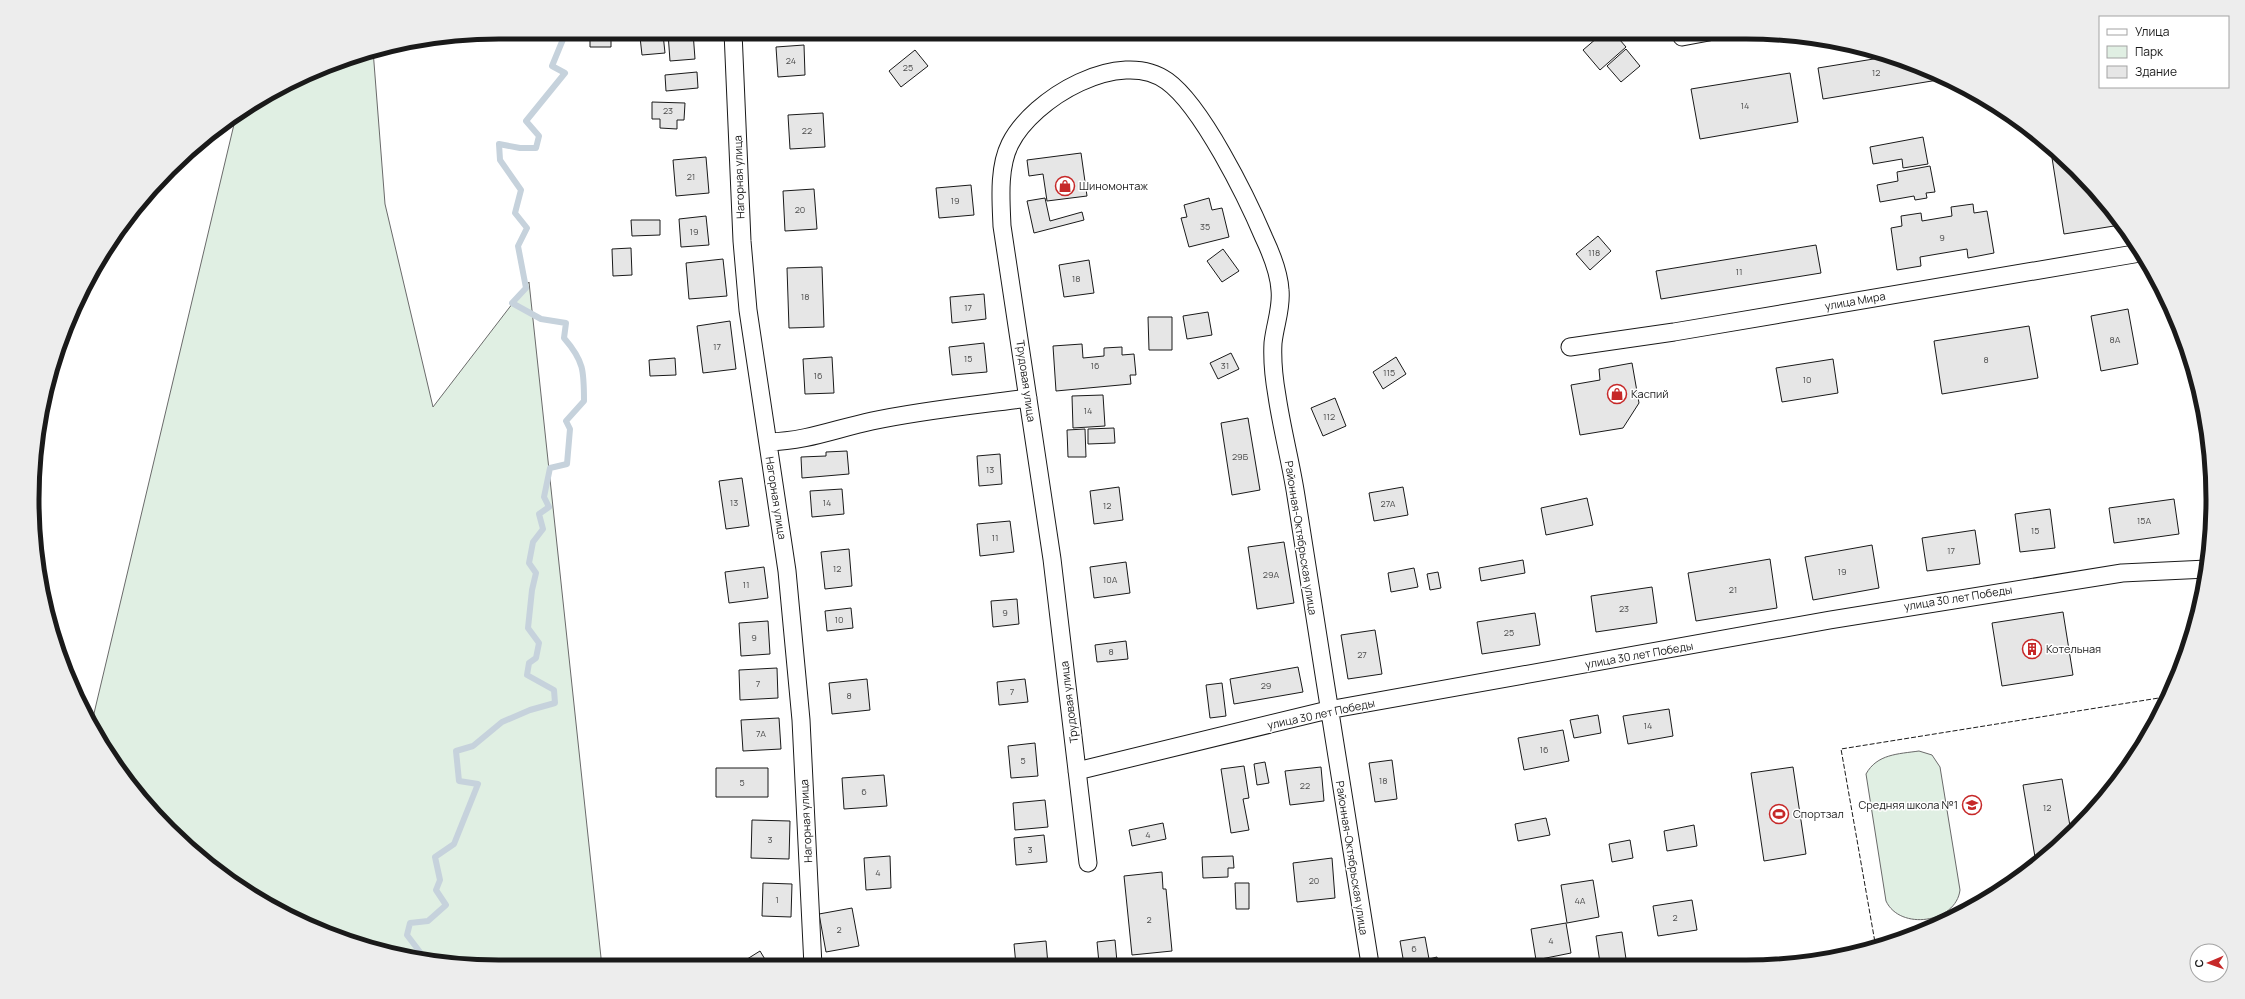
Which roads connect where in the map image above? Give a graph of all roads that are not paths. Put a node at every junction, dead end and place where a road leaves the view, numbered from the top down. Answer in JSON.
{"nodes":[{"id":1,"x":733,"y":39,"type":"edge"},
{"id":2,"x":1204,"y":127,"type":"joint"},
{"id":3,"x":2134,"y":254,"type":"edge"},
{"id":4,"x":1570,"y":347,"type":"dead end"},
{"id":5,"x":1028,"y":398,"type":"junction"},
{"id":6,"x":768,"y":442,"type":"junction"},
{"id":7,"x":2200,"y":570,"type":"edge"},
{"id":8,"x":1328,"y":710,"type":"junction"},
{"id":9,"x":1076,"y":771,"type":"junction"},
{"id":10,"x":1088,"y":863,"type":"dead end"},
{"id":11,"x":813,"y":960,"type":"edge"},
{"id":12,"x":1369,"y":960,"type":"edge"}],
"edges":[{"from":1,"to":6,"type":"street","name":"Нагорная улица"},
{"from":2,"to":5,"type":"street","name":"Трудовая улица"},
{"from":2,"to":8,"type":"street","name":"Районная-Октябрьская улица"},
{"from":3,"to":4,"type":"street","name":"улица Мира"},
{"from":5,"to":6,"type":"street"},
{"from":5,"to":9,"type":"street","name":"Трудовая улица"},
{"from":6,"to":11,"type":"street","name":"Нагорная улица"},
{"from":7,"to":8,"type":"street","name":"улица 30 лет Победы"},
{"from":8,"to":9,"type":"street","name":"улица 30 лет Победы"},
{"from":8,"to":12,"type":"street","name":"Районная-Октябрьская улица"},
{"from":9,"to":10,"type":"street","name":"Трудовая улица"}]}
